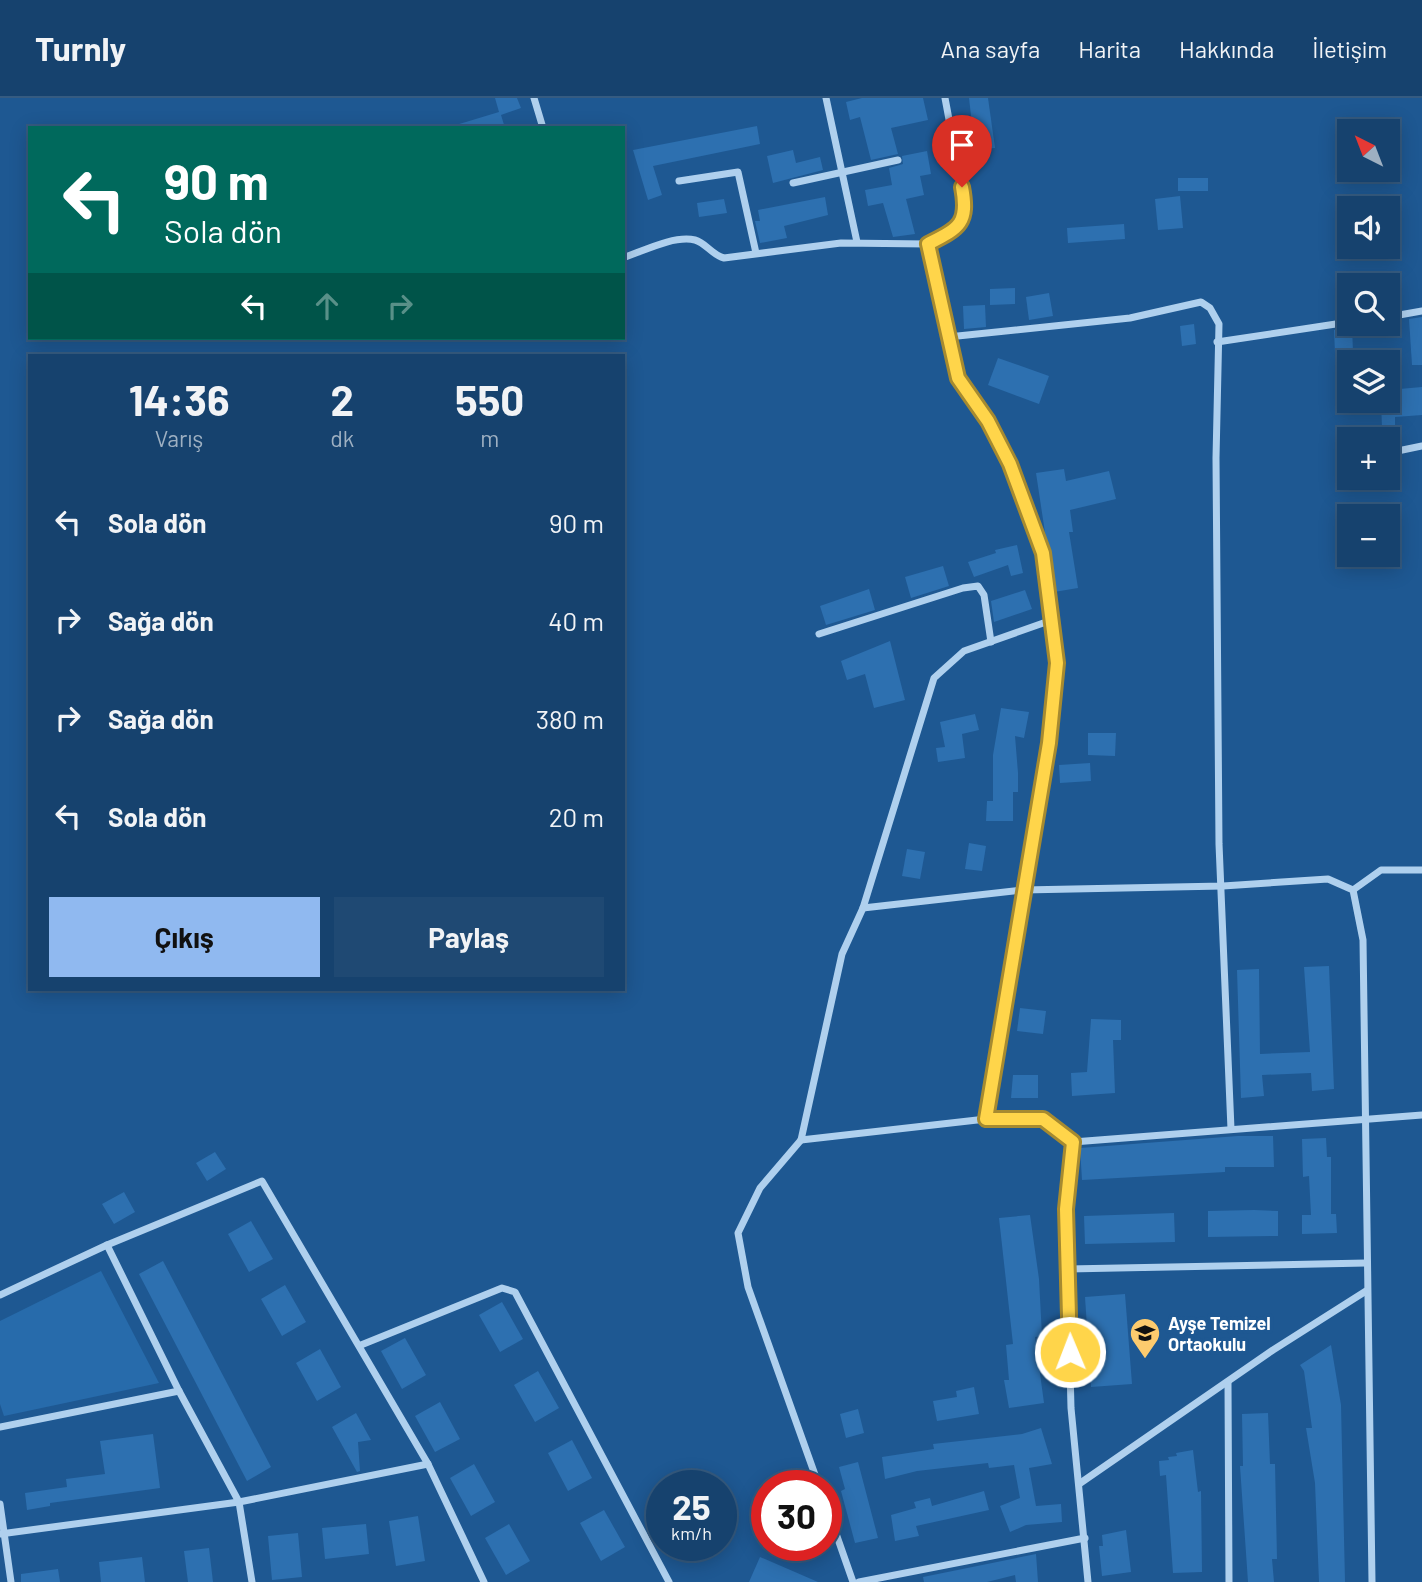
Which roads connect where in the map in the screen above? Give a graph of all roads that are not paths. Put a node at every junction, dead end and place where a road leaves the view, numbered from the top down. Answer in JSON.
{"nodes":[{"id":1,"x":534,"y":98,"type":"edge"},
{"id":2,"x":826,"y":98,"type":"edge"},
{"id":3,"x":945,"y":98,"type":"edge"},
{"id":4,"x":542,"y":126,"type":"edge"},
{"id":5,"x":898,"y":160,"type":"dead end"},
{"id":6,"x":842,"y":172,"type":"junction"},
{"id":7,"x":679,"y":181,"type":"dead end"},
{"id":8,"x":793,"y":183,"type":"dead end"},
{"id":9,"x":857,"y":242,"type":"junction"},
{"id":10,"x":928,"y":244,"type":"junction"},
{"id":11,"x":756,"y":253,"type":"junction"},
{"id":12,"x":625,"y":257,"type":"edge"},
{"id":13,"x":1422,"y":312,"type":"edge"},
{"id":14,"x":1400,"y":315,"type":"edge"},
{"id":15,"x":1337,"y":325,"type":"edge"},
{"id":16,"x":948,"y":337,"type":"junction"},
{"id":17,"x":1217,"y":342,"type":"junction"},
{"id":18,"x":1422,"y":446,"type":"edge"},
{"id":19,"x":1400,"y":451,"type":"edge"},
{"id":20,"x":1049,"y":621,"type":"junction"},
{"id":21,"x":819,"y":634,"type":"dead end"},
{"id":22,"x":991,"y":642,"type":"junction"},
{"id":23,"x":1422,"y":870,"type":"edge"},
{"id":24,"x":1223,"y":886,"type":"junction"},
{"id":25,"x":1023,"y":890,"type":"junction"},
{"id":26,"x":1353,"y":890,"type":"junction"},
{"id":27,"x":863,"y":908,"type":"junction"},
{"id":28,"x":1422,"y":1115,"type":"edge"},
{"id":29,"x":1365,"y":1118,"type":"junction"},
{"id":30,"x":986,"y":1119,"type":"junction"},
{"id":31,"x":1231,"y":1129,"type":"junction"},
{"id":32,"x":801,"y":1140,"type":"junction"},
{"id":33,"x":1073,"y":1142,"type":"junction"},
{"id":34,"x":107,"y":1245,"type":"junction"},
{"id":35,"x":1366,"y":1263,"type":"junction"},
{"id":36,"x":1068,"y":1269,"type":"junction"},
{"id":37,"x":1366,"y":1291,"type":"junction"},
{"id":38,"x":0,"y":1295,"type":"edge"},
{"id":39,"x":361,"y":1345,"type":"junction"},
{"id":40,"x":1228,"y":1383,"type":"junction"},
{"id":41,"x":179,"y":1391,"type":"junction"},
{"id":42,"x":0,"y":1427,"type":"edge"},
{"id":43,"x":428,"y":1464,"type":"junction"},
{"id":44,"x":813,"y":1470,"type":"edge"},
{"id":45,"x":1079,"y":1484,"type":"junction"},
{"id":46,"x":239,"y":1502,"type":"junction"},
{"id":47,"x":0,"y":1504,"type":"edge"},
{"id":48,"x":3,"y":1534,"type":"edge"},
{"id":49,"x":1085,"y":1538,"type":"junction"},
{"id":50,"x":842,"y":1551,"type":"edge"},
{"id":51,"x":12,"y":1582,"type":"edge"},
{"id":52,"x":252,"y":1582,"type":"edge"},
{"id":53,"x":484,"y":1582,"type":"edge"},
{"id":54,"x":669,"y":1582,"type":"edge"},
{"id":55,"x":853,"y":1582,"type":"edge"},
{"id":56,"x":859,"y":1582,"type":"edge"},
{"id":57,"x":1088,"y":1582,"type":"edge"},
{"id":58,"x":1228,"y":1582,"type":"edge"},
{"id":59,"x":1372,"y":1582,"type":"edge"}],
"edges":[{"from":1,"to":4,"type":"street"},
{"from":2,"to":6,"type":"street"},
{"from":3,"to":10,"type":"street"},
{"from":5,"to":6,"type":"street"},
{"from":6,"to":8,"type":"street"},
{"from":6,"to":9,"type":"street"},
{"from":7,"to":11,"type":"street"},
{"from":9,"to":10,"type":"street"},
{"from":9,"to":11,"type":"street"},
{"from":10,"to":16,"type":"street"},
{"from":11,"to":12,"type":"street"},
{"from":13,"to":14,"type":"street"},
{"from":15,"to":17,"type":"street"},
{"from":16,"to":17,"type":"street"},
{"from":16,"to":20,"type":"street"},
{"from":17,"to":24,"type":"street"},
{"from":18,"to":19,"type":"street"},
{"from":20,"to":22,"type":"street"},
{"from":20,"to":25,"type":"street"},
{"from":21,"to":22,"type":"street"},
{"from":22,"to":27,"type":"street"},
{"from":23,"to":26,"type":"street"},
{"from":24,"to":25,"type":"street"},
{"from":24,"to":26,"type":"street"},
{"from":24,"to":31,"type":"street"},
{"from":25,"to":27,"type":"street"},
{"from":25,"to":30,"type":"street"},
{"from":26,"to":29,"type":"street"},
{"from":27,"to":32,"type":"street"},
{"from":28,"to":29,"type":"street"},
{"from":29,"to":31,"type":"street"},
{"from":29,"to":35,"type":"street"},
{"from":30,"to":32,"type":"street"},
{"from":30,"to":33,"type":"street"},
{"from":31,"to":33,"type":"street"},
{"from":32,"to":44,"type":"street"},
{"from":33,"to":36,"type":"street"},
{"from":34,"to":38,"type":"street"},
{"from":34,"to":39,"type":"street"},
{"from":34,"to":41,"type":"street"},
{"from":35,"to":36,"type":"street"},
{"from":35,"to":37,"type":"street"},
{"from":36,"to":45,"type":"street"},
{"from":37,"to":40,"type":"street"},
{"from":37,"to":59,"type":"street"},
{"from":39,"to":43,"type":"street"},
{"from":39,"to":54,"type":"street"},
{"from":40,"to":45,"type":"street"},
{"from":40,"to":58,"type":"street"},
{"from":41,"to":42,"type":"street"},
{"from":41,"to":46,"type":"street"},
{"from":43,"to":46,"type":"street"},
{"from":43,"to":53,"type":"street"},
{"from":45,"to":49,"type":"street"},
{"from":46,"to":48,"type":"street"},
{"from":46,"to":52,"type":"street"},
{"from":47,"to":48,"type":"street"},
{"from":48,"to":51,"type":"street"},
{"from":49,"to":56,"type":"street"},
{"from":49,"to":57,"type":"street"},
{"from":50,"to":55,"type":"street"}]}
